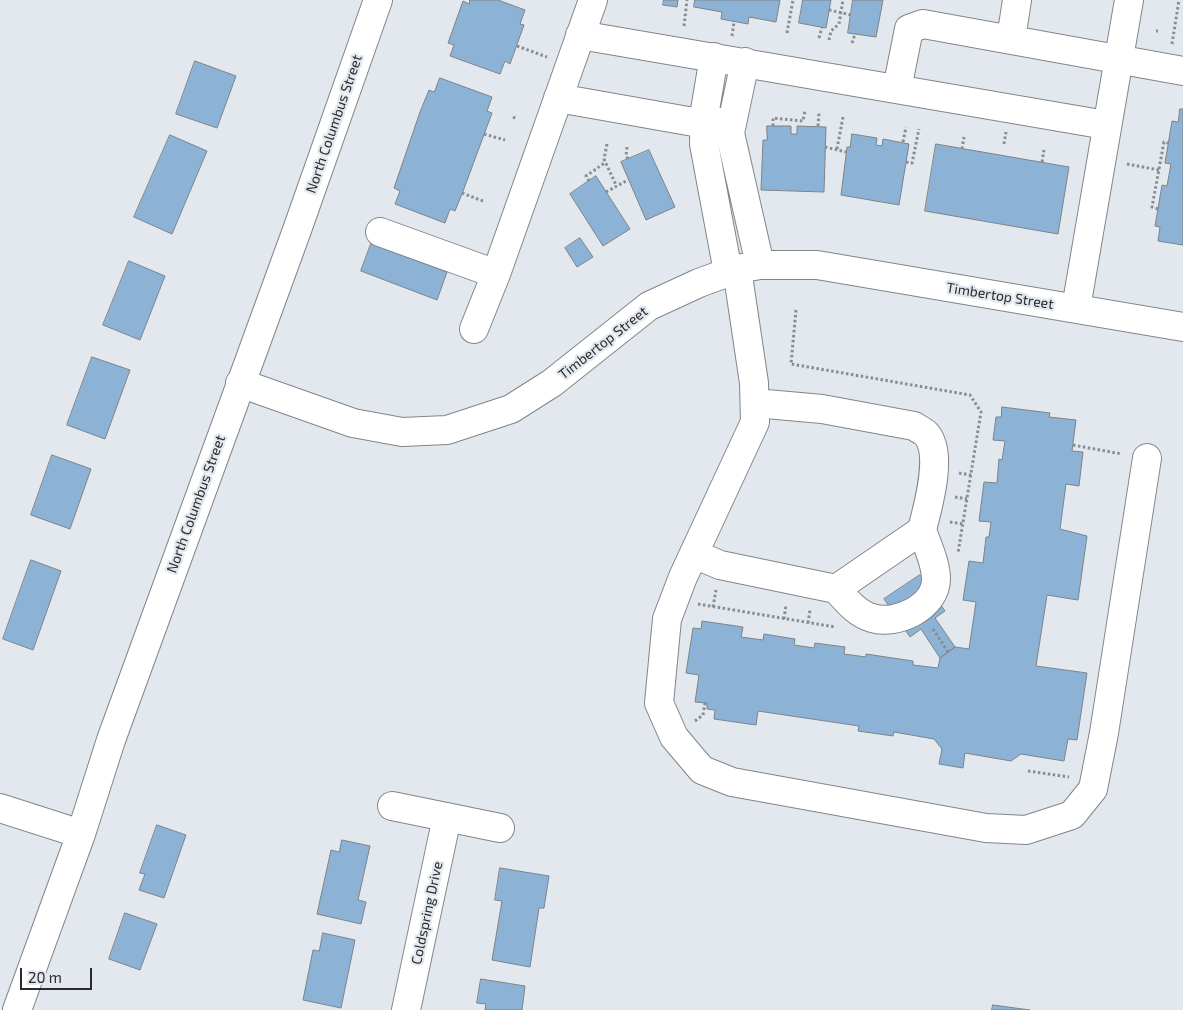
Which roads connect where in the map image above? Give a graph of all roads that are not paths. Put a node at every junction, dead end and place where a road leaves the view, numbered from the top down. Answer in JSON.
{"nodes":[{"id":1,"x":378,"y":0,"type":"edge"},
{"id":2,"x":593,"y":0,"type":"edge"},
{"id":3,"x":1018,"y":0,"type":"edge"},
{"id":4,"x":1129,"y":0,"type":"edge"},
{"id":5,"x":580,"y":35,"type":"junction"},
{"id":6,"x":1011,"y":39,"type":"junction"},
{"id":7,"x":714,"y":57,"type":"junction"},
{"id":8,"x":1119,"y":60,"type":"junction"},
{"id":9,"x":1177,"y":61,"type":"edge"},
{"id":10,"x":745,"y":62,"type":"junction"},
{"id":11,"x":897,"y":89,"type":"junction"},
{"id":12,"x":558,"y":98,"type":"junction"},
{"id":13,"x":731,"y":120,"type":"junction"},
{"id":14,"x":705,"y":124,"type":"junction"},
{"id":15,"x":1106,"y":125,"type":"junction"},
{"id":16,"x":380,"y":232,"type":"dead end"},
{"id":17,"x":742,"y":269,"type":"junction"},
{"id":18,"x":496,"y":274,"type":"junction"},
{"id":19,"x":1076,"y":308,"type":"junction"},
{"id":20,"x":1183,"y":326,"type":"edge"},
{"id":21,"x":474,"y":329,"type":"dead end"},
{"id":22,"x":240,"y":383,"type":"junction"},
{"id":23,"x":755,"y":403,"type":"junction"},
{"id":24,"x":1147,"y":458,"type":"road end"},
{"id":25,"x":922,"y":530,"type":"junction"},
{"id":26,"x":694,"y":554,"type":"junction"},
{"id":27,"x":836,"y":589,"type":"junction"},
{"id":28,"x":392,"y":806,"type":"dead end"},
{"id":29,"x":0,"y":808,"type":"edge"},
{"id":30,"x":448,"y":817,"type":"junction"},
{"id":31,"x":500,"y":828,"type":"dead end"},
{"id":32,"x":81,"y":834,"type":"junction"},
{"id":33,"x":17,"y":1010,"type":"edge"},
{"id":34,"x":406,"y":1010,"type":"edge"}],
"edges":[{"from":1,"to":22,"type":"street","name":"North Columbus Street"},
{"from":2,"to":5,"type":"street"},
{"from":3,"to":6,"type":"street"},
{"from":4,"to":8,"type":"street"},
{"from":5,"to":7,"type":"street"},
{"from":5,"to":12,"type":"street"},
{"from":6,"to":8,"type":"street"},
{"from":6,"to":11,"type":"street"},
{"from":7,"to":10,"type":"street"},
{"from":7,"to":14,"type":"street"},
{"from":8,"to":9,"type":"street"},
{"from":8,"to":15,"type":"street"},
{"from":10,"to":11,"type":"street"},
{"from":10,"to":13,"type":"street"},
{"from":11,"to":15,"type":"street"},
{"from":12,"to":14,"type":"street"},
{"from":12,"to":18,"type":"street"},
{"from":13,"to":14,"type":"street"},
{"from":13,"to":17,"type":"street"},
{"from":14,"to":17,"type":"street"},
{"from":15,"to":19,"type":"street"},
{"from":16,"to":18,"type":"street"},
{"from":17,"to":19,"type":"street","name":"Timbertop Street"},
{"from":17,"to":22,"type":"street","name":"Timbertop Street"},
{"from":17,"to":23,"type":"street"},
{"from":18,"to":21,"type":"street"},
{"from":19,"to":20,"type":"street","name":"Timbertop Street"},
{"from":22,"to":32,"type":"street","name":"North Columbus Street"},
{"from":23,"to":25,"type":"street"},
{"from":23,"to":26,"type":"street"},
{"from":24,"to":26,"type":"street"},
{"from":25,"to":27,"type":"street"},
{"from":25,"to":27,"type":"street"},
{"from":26,"to":27,"type":"street"},
{"from":28,"to":30,"type":"street"},
{"from":29,"to":32,"type":"street"},
{"from":30,"to":31,"type":"street"},
{"from":30,"to":34,"type":"street","name":"Coldspring Drive"},
{"from":32,"to":33,"type":"street","name":"North Columbus Street"}]}
